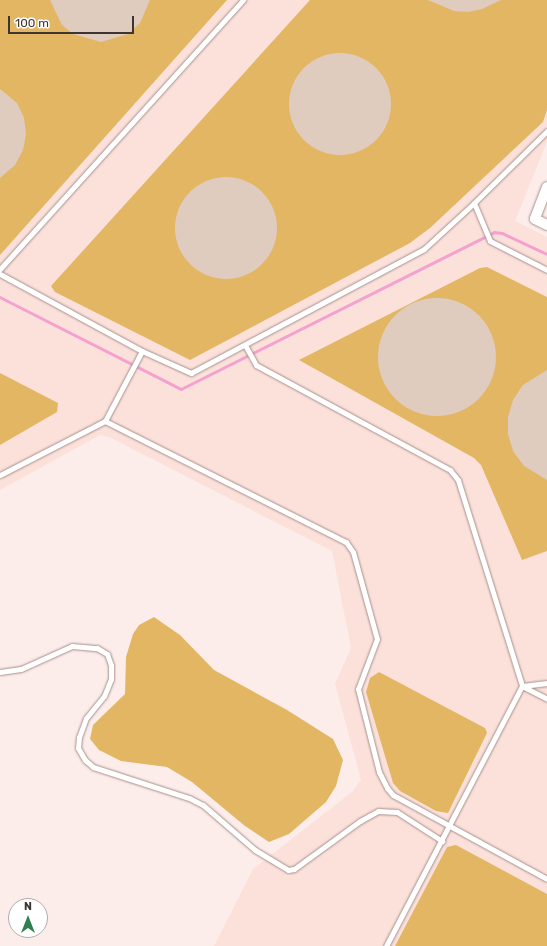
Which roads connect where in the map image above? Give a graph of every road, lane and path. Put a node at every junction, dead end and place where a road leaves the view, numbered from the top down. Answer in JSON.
{"nodes":[{"id":1,"x":243,"y":0,"type":"edge"},
{"id":2,"x":547,"y":131,"type":"edge"},
{"id":3,"x":547,"y":187,"type":"edge"},
{"id":4,"x":474,"y":203,"type":"junction"},
{"id":5,"x":547,"y":225,"type":"edge"},
{"id":6,"x":0,"y":269,"type":"edge"},
{"id":7,"x":547,"y":270,"type":"edge"},
{"id":8,"x":0,"y":274,"type":"edge"},
{"id":9,"x":245,"y":345,"type":"junction"},
{"id":10,"x":142,"y":351,"type":"junction"},
{"id":11,"x":105,"y":422,"type":"junction"},
{"id":12,"x":0,"y":475,"type":"edge"},
{"id":13,"x":0,"y":672,"type":"edge"},
{"id":14,"x":547,"y":683,"type":"edge"},
{"id":15,"x":522,"y":686,"type":"junction"},
{"id":16,"x":547,"y":699,"type":"edge"},
{"id":17,"x":450,"y":826,"type":"junction"},
{"id":18,"x":442,"y":841,"type":"junction"},
{"id":19,"x":547,"y":878,"type":"edge"},
{"id":20,"x":386,"y":946,"type":"edge"}],
"edges":[{"from":1,"to":6,"type":"lane"},
{"from":2,"to":4,"type":"lane"},
{"from":3,"to":5,"type":"street"},
{"from":4,"to":7,"type":"lane"},
{"from":4,"to":9,"type":"lane"},
{"from":8,"to":10,"type":"lane"},
{"from":9,"to":10,"type":"lane"},
{"from":9,"to":15,"type":"lane"},
{"from":10,"to":11,"type":"lane"},
{"from":11,"to":12,"type":"lane"},
{"from":11,"to":17,"type":"lane"},
{"from":13,"to":18,"type":"lane"},
{"from":14,"to":15,"type":"lane"},
{"from":15,"to":16,"type":"lane"},
{"from":15,"to":17,"type":"lane"},
{"from":17,"to":18,"type":"lane"},
{"from":17,"to":19,"type":"lane"},
{"from":18,"to":20,"type":"lane"}]}
